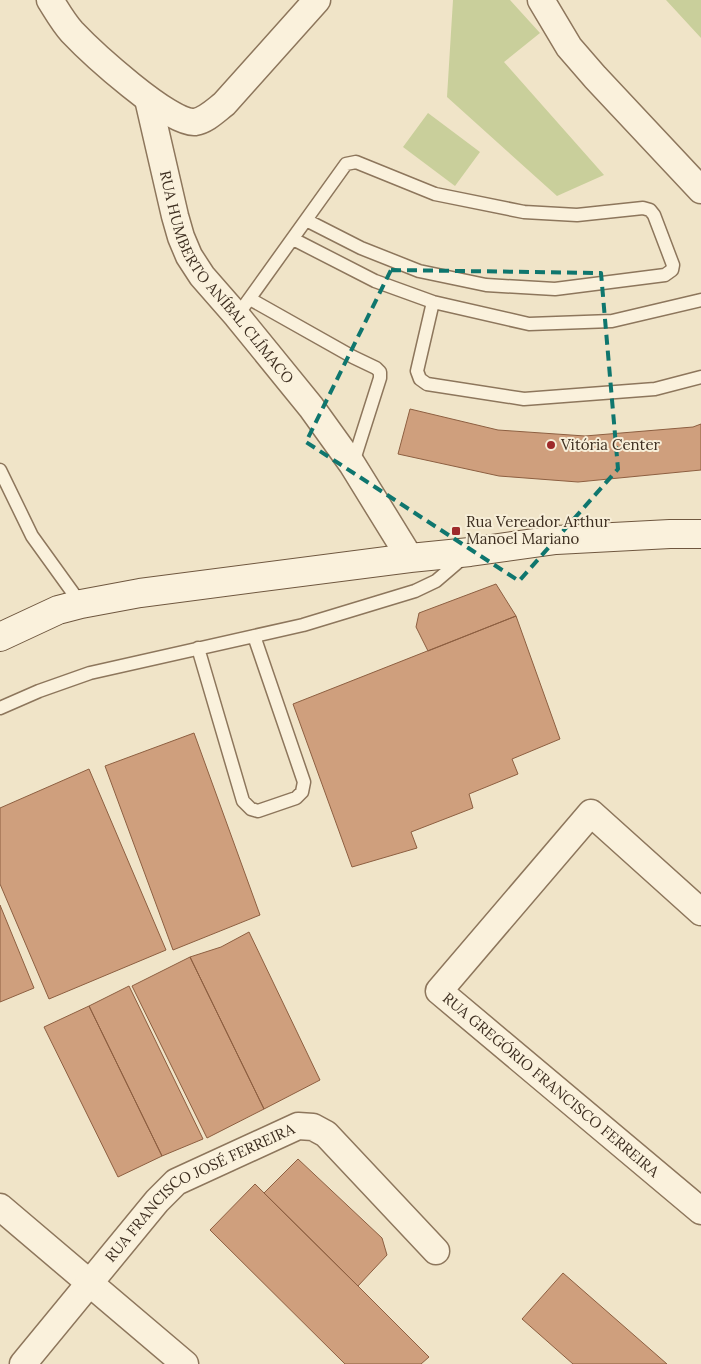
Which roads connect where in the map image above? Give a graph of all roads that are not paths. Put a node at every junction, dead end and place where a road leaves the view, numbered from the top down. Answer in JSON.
{"nodes":[{"id":1,"x":50,"y":0,"type":"edge"},
{"id":2,"x":317,"y":0,"type":"edge"},
{"id":3,"x":540,"y":0,"type":"edge"},
{"id":4,"x":148,"y":100,"type":"junction"},
{"id":5,"x":701,"y":190,"type":"edge"},
{"id":6,"x":306,"y":220,"type":"junction"},
{"id":7,"x":293,"y":239,"type":"junction"},
{"id":8,"x":701,"y":300,"type":"edge"},
{"id":9,"x":433,"y":302,"type":"junction"},
{"id":10,"x":244,"y":308,"type":"junction"},
{"id":11,"x":701,"y":377,"type":"edge"},
{"id":12,"x":352,"y":464,"type":"junction"},
{"id":13,"x":0,"y":470,"type":"edge"},
{"id":14,"x":701,"y":534,"type":"edge"},
{"id":15,"x":470,"y":552,"type":"junction"},
{"id":16,"x":410,"y":558,"type":"junction"},
{"id":17,"x":81,"y":604,"type":"junction"},
{"id":18,"x":4,"y":630,"type":"edge"},
{"id":19,"x":254,"y":636,"type":"junction"},
{"id":20,"x":198,"y":648,"type":"junction"},
{"id":21,"x":0,"y":708,"type":"edge"},
{"id":22,"x":701,"y":912,"type":"edge"},
{"id":23,"x":0,"y":1207,"type":"edge"},
{"id":24,"x":701,"y":1211,"type":"edge"},
{"id":25,"x":436,"y":1251,"type":"dead end"},
{"id":26,"x":90,"y":1284,"type":"junction"},
{"id":27,"x":23,"y":1364,"type":"edge"},
{"id":28,"x":185,"y":1364,"type":"edge"}],
"edges":[{"from":1,"to":4,"type":"street"},
{"from":2,"to":4,"type":"street"},
{"from":3,"to":5,"type":"street"},
{"from":4,"to":10,"type":"street","name":"RUA HUMBERTO ANÍBAL CLÍMACO"},
{"from":6,"to":6,"type":"lane"},
{"from":6,"to":7,"type":"lane"},
{"from":7,"to":9,"type":"lane"},
{"from":7,"to":10,"type":"lane"},
{"from":8,"to":9,"type":"lane"},
{"from":9,"to":11,"type":"lane"},
{"from":10,"to":12,"type":"street","name":"RUA HUMBERTO ANÍBAL CLÍMACO"},
{"from":10,"to":12,"type":"lane"},
{"from":12,"to":16,"type":"street","name":"RUA HUMBERTO ANÍBAL CLÍMACO"},
{"from":13,"to":17,"type":"lane"},
{"from":14,"to":15,"type":"main road"},
{"from":15,"to":16,"type":"main road"},
{"from":15,"to":19,"type":"lane"},
{"from":16,"to":17,"type":"main road"},
{"from":17,"to":18,"type":"main road"},
{"from":19,"to":20,"type":"lane"},
{"from":19,"to":20,"type":"lane"},
{"from":20,"to":21,"type":"lane"},
{"from":22,"to":24,"type":"street","name":"RUA GREGÓRIO FRANCISCO FERREIRA"},
{"from":23,"to":26,"type":"street"},
{"from":25,"to":26,"type":"street","name":"RUA FRANCISCO JOSÉ FERREIRA"},
{"from":26,"to":27,"type":"street","name":"RUA FRANCISCO JOSÉ FERREIRA"},
{"from":26,"to":28,"type":"street"}]}
